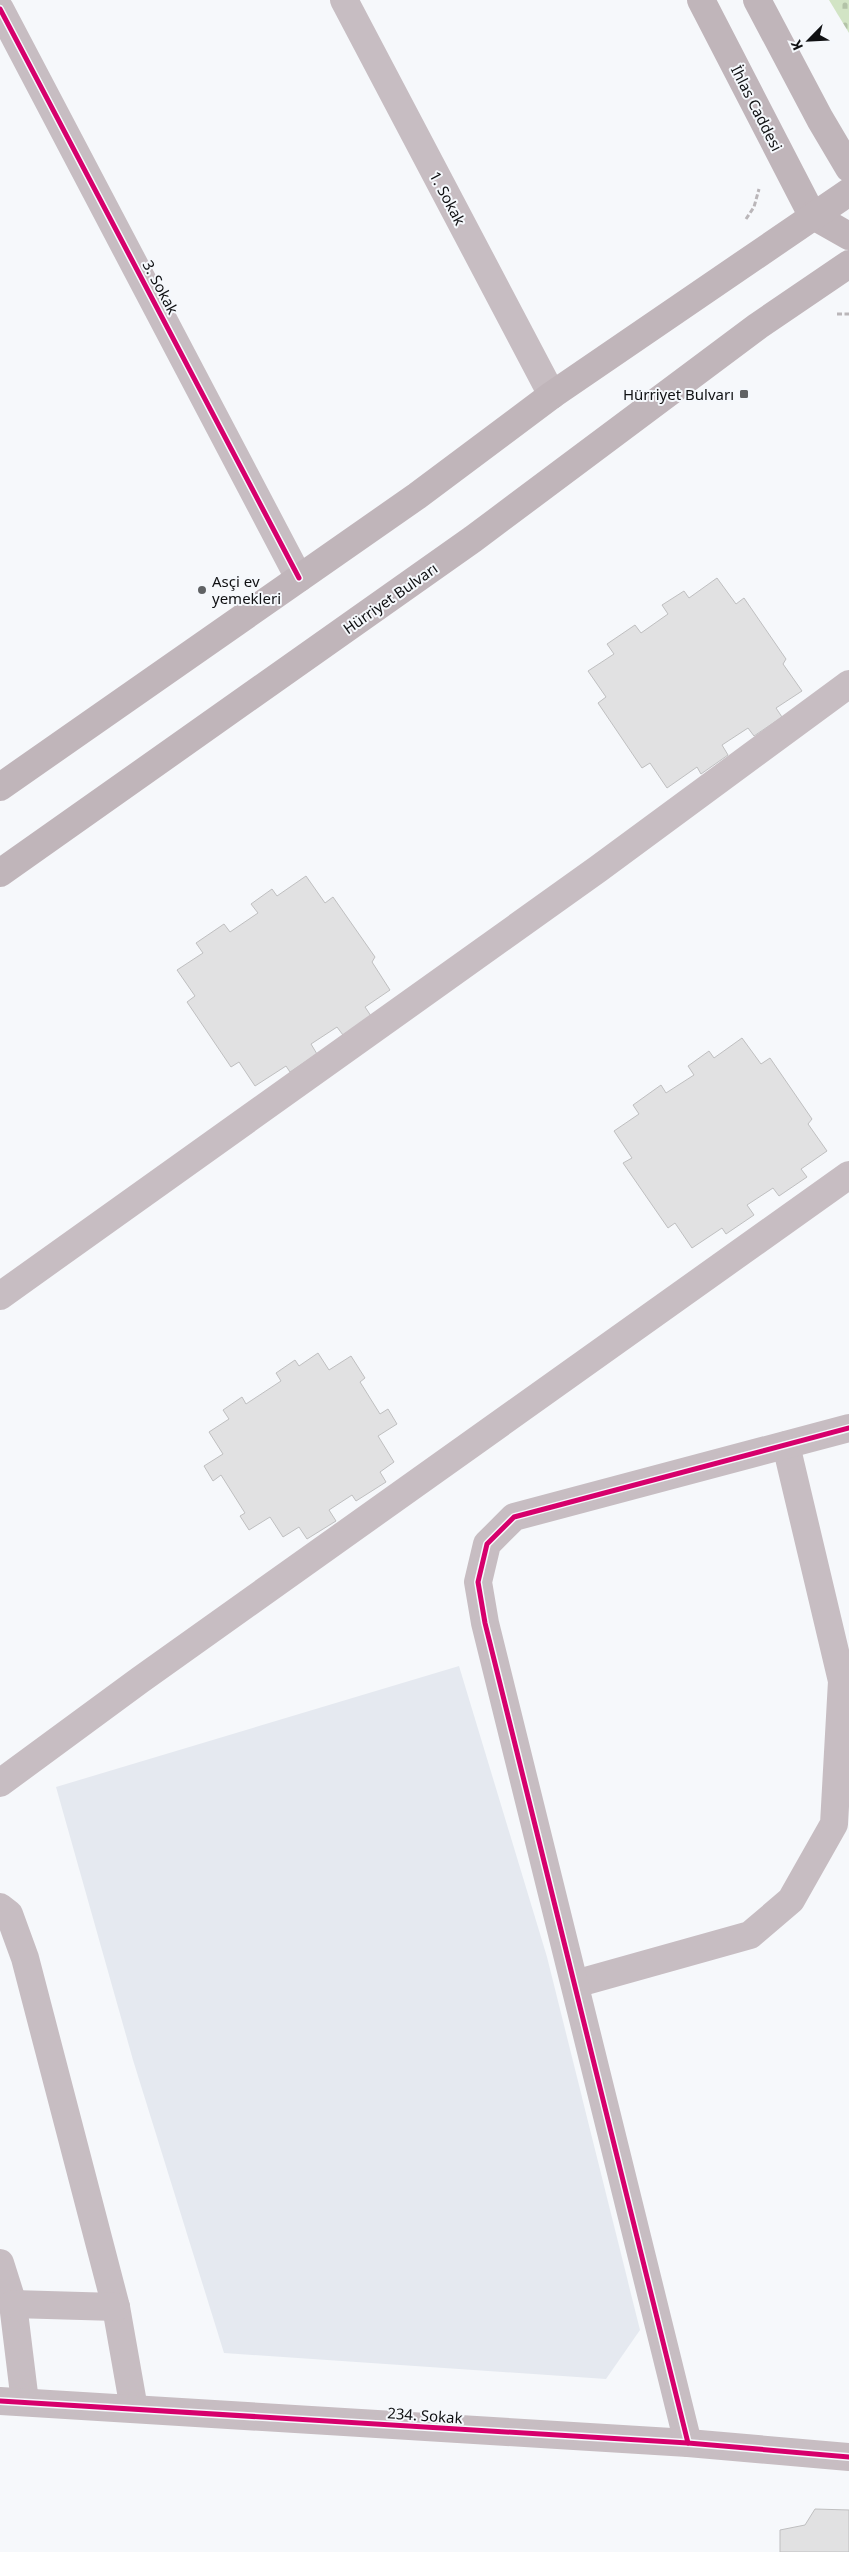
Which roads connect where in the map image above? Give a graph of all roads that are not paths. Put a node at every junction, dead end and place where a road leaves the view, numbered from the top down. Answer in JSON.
{"nodes":[{"id":1,"x":344,"y":0,"type":"edge"},
{"id":2,"x":701,"y":0,"type":"edge"},
{"id":3,"x":757,"y":0,"type":"edge"},
{"id":4,"x":0,"y":9,"type":"edge"},
{"id":5,"x":849,"y":168,"type":"edge"},
{"id":6,"x":849,"y":192,"type":"edge"},
{"id":7,"x":812,"y":216,"type":"junction"},
{"id":8,"x":849,"y":236,"type":"edge"},
{"id":9,"x":849,"y":264,"type":"edge"},
{"id":10,"x":552,"y":396,"type":"junction"},
{"id":11,"x":299,"y":578,"type":"junction"},
{"id":12,"x":849,"y":684,"type":"edge"},
{"id":13,"x":0,"y":786,"type":"edge"},
{"id":14,"x":0,"y":873,"type":"edge"},
{"id":15,"x":849,"y":1175,"type":"edge"},
{"id":16,"x":0,"y":1296,"type":"edge"},
{"id":17,"x":849,"y":1428,"type":"edge"},
{"id":18,"x":786,"y":1445,"type":"junction"},
{"id":19,"x":0,"y":1783,"type":"edge"},
{"id":20,"x":0,"y":1907,"type":"edge"},
{"id":21,"x":575,"y":1984,"type":"junction"},
{"id":22,"x":0,"y":2263,"type":"edge"},
{"id":23,"x":13,"y":2304,"type":"junction"},
{"id":24,"x":116,"y":2307,"type":"junction"},
{"id":25,"x":13,"y":2402,"type":"edge"},
{"id":26,"x":134,"y":2409,"type":"junction"},
{"id":27,"x":688,"y":2443,"type":"junction"},
{"id":28,"x":849,"y":2456,"type":"edge"}],
"edges":[{"from":1,"to":10,"type":"street","name":"1. Sokak"},
{"from":2,"to":7,"type":"main road","name":"İhlas Caddesi"},
{"from":3,"to":5,"type":"main road"},
{"from":4,"to":11,"type":"street","name":"3. Sokak"},
{"from":6,"to":7,"type":"main road"},
{"from":7,"to":8,"type":"main road"},
{"from":7,"to":10,"type":"main road"},
{"from":9,"to":14,"type":"main road","name":"Hürriyet Bulvarı"},
{"from":10,"to":11,"type":"main road"},
{"from":11,"to":13,"type":"main road"},
{"from":12,"to":16,"type":"street"},
{"from":15,"to":19,"type":"street"},
{"from":17,"to":18,"type":"street"},
{"from":18,"to":21,"type":"street"},
{"from":18,"to":21,"type":"street"},
{"from":20,"to":24,"type":"street"},
{"from":21,"to":27,"type":"street"},
{"from":22,"to":23,"type":"street"},
{"from":23,"to":24,"type":"street"},
{"from":23,"to":25,"type":"street"},
{"from":24,"to":26,"type":"street"},
{"from":25,"to":26,"type":"street","name":"234. Sokak"},
{"from":26,"to":27,"type":"street","name":"234. Sokak"},
{"from":27,"to":28,"type":"street","name":"234. Sokak"}]}
